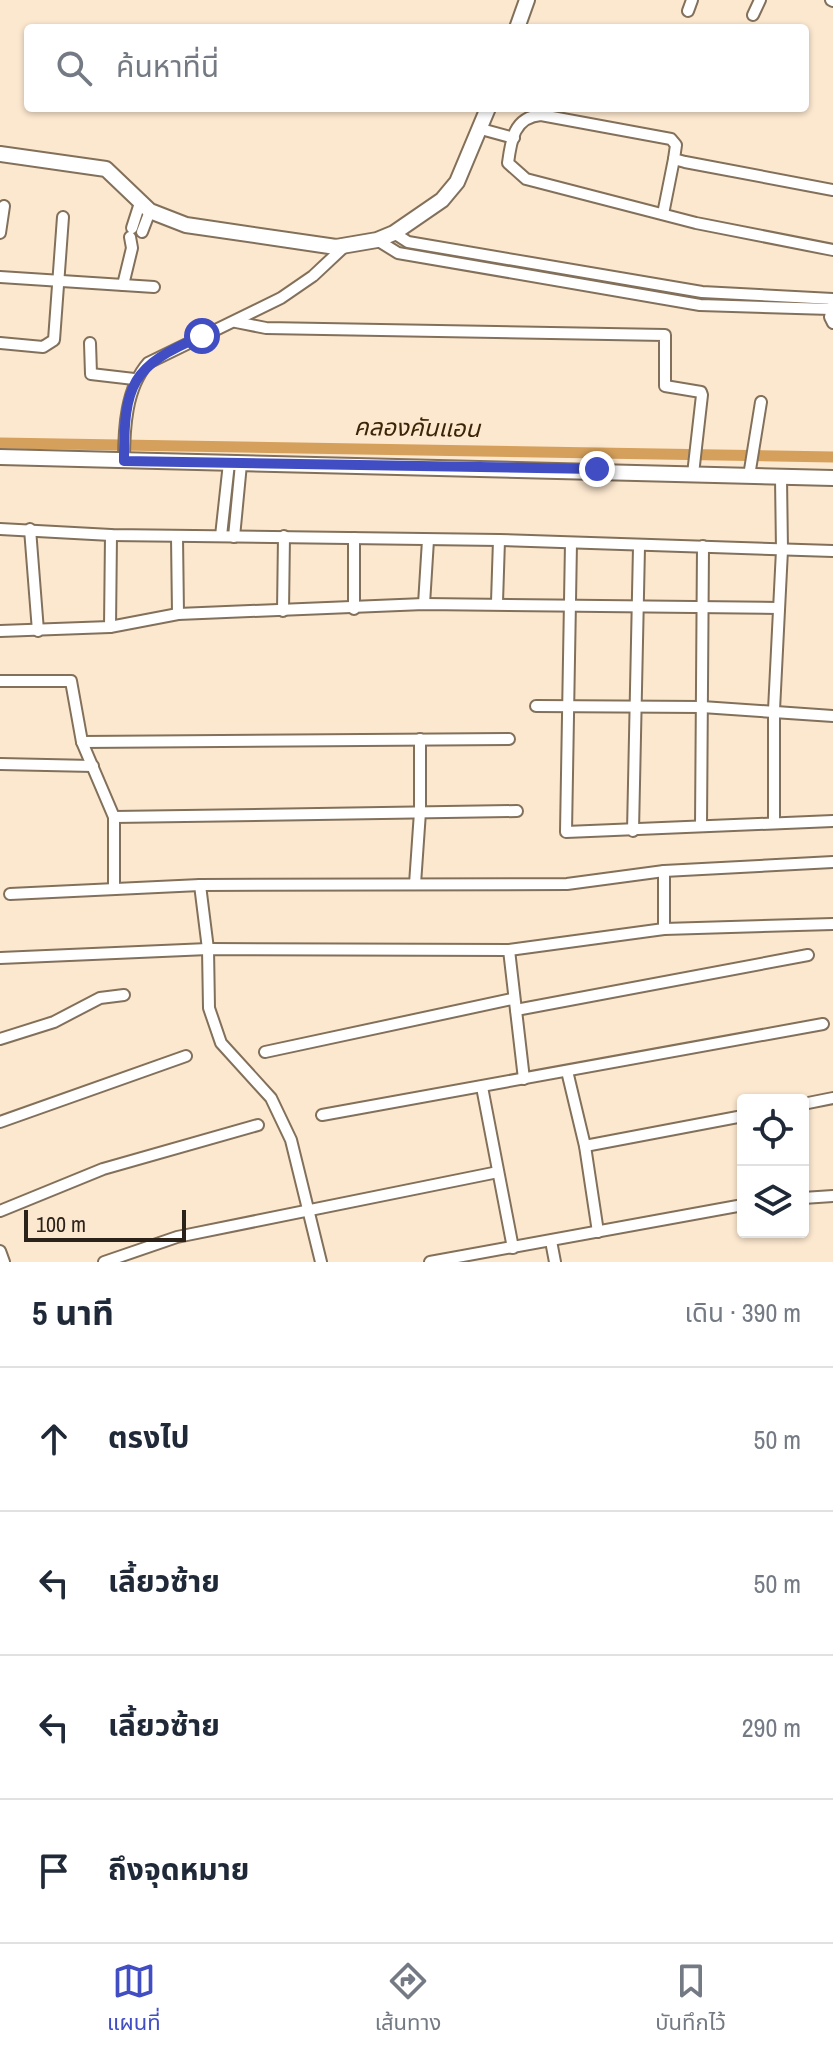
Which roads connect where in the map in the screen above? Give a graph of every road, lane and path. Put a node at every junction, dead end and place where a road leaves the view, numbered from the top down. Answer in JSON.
{"nodes":[{"id":1,"x":527,"y":0,"type":"edge"},
{"id":2,"x":760,"y":0,"type":"edge"},
{"id":3,"x":753,"y":15,"type":"dead end"},
{"id":4,"x":518,"y":24,"type":"edge"},
{"id":5,"x":487,"y":112,"type":"edge"},
{"id":6,"x":481,"y":129,"type":"junction"},
{"id":7,"x":514,"y":138,"type":"junction"},
{"id":8,"x":0,"y":154,"type":"edge"},
{"id":9,"x":674,"y":159,"type":"junction"},
{"id":10,"x":833,"y":190,"type":"edge"},
{"id":11,"x":4,"y":206,"type":"dead end"},
{"id":12,"x":145,"y":207,"type":"junction"},
{"id":13,"x":663,"y":214,"type":"junction"},
{"id":14,"x":63,"y":217,"type":"dead end"},
{"id":15,"x":0,"y":233,"type":"edge"},
{"id":16,"x":394,"y":233,"type":"junction"},
{"id":17,"x":377,"y":240,"type":"junction"},
{"id":18,"x":347,"y":244,"type":"junction"},
{"id":19,"x":833,"y":250,"type":"edge"},
{"id":20,"x":587,"y":275,"type":"junction"},
{"id":21,"x":0,"y":277,"type":"edge"},
{"id":22,"x":59,"y":282,"type":"junction"},
{"id":23,"x":123,"y":285,"type":"junction"},
{"id":24,"x":154,"y":287,"type":"dead end"},
{"id":25,"x":585,"y":287,"type":"junction"},
{"id":26,"x":702,"y":292,"type":"junction"},
{"id":27,"x":832,"y":304,"type":"edge"},
{"id":28,"x":700,"y":305,"type":"junction"},
{"id":29,"x":236,"y":322,"type":"junction"},
{"id":30,"x":833,"y":323,"type":"edge"},
{"id":31,"x":0,"y":343,"type":"edge"},
{"id":32,"x":90,"y":343,"type":"dead end"},
{"id":33,"x":134,"y":379,"type":"junction"},
{"id":34,"x":761,"y":402,"type":"dead end"},
{"id":35,"x":0,"y":457,"type":"edge"},
{"id":36,"x":124,"y":458,"type":"junction"},
{"id":37,"x":235,"y":464,"type":"junction"},
{"id":38,"x":694,"y":468,"type":"junction"},
{"id":39,"x":749,"y":472,"type":"junction"},
{"id":40,"x":781,"y":478,"type":"junction"},
{"id":41,"x":833,"y":478,"type":"edge"},
{"id":42,"x":0,"y":529,"type":"edge"},
{"id":43,"x":30,"y":529,"type":"junction"},
{"id":44,"x":111,"y":535,"type":"junction"},
{"id":45,"x":221,"y":536,"type":"junction"},
{"id":46,"x":284,"y":536,"type":"junction"},
{"id":47,"x":177,"y":537,"type":"junction"},
{"id":48,"x":234,"y":537,"type":"junction"},
{"id":49,"x":354,"y":538,"type":"junction"},
{"id":50,"x":428,"y":540,"type":"junction"},
{"id":51,"x":499,"y":540,"type":"junction"},
{"id":52,"x":571,"y":543,"type":"junction"},
{"id":53,"x":703,"y":546,"type":"junction"},
{"id":54,"x":639,"y":547,"type":"junction"},
{"id":55,"x":782,"y":550,"type":"junction"},
{"id":56,"x":833,"y":551,"type":"edge"},
{"id":57,"x":497,"y":602,"type":"junction"},
{"id":58,"x":424,"y":604,"type":"junction"},
{"id":59,"x":570,"y":606,"type":"junction"},
{"id":60,"x":639,"y":608,"type":"junction"},
{"id":61,"x":779,"y":608,"type":"junction"},
{"id":62,"x":354,"y":609,"type":"junction"},
{"id":63,"x":703,"y":609,"type":"junction"},
{"id":64,"x":283,"y":611,"type":"junction"},
{"id":65,"x":178,"y":614,"type":"junction"},
{"id":66,"x":110,"y":627,"type":"junction"},
{"id":67,"x":0,"y":631,"type":"edge"},
{"id":68,"x":38,"y":631,"type":"junction"},
{"id":69,"x":0,"y":681,"type":"edge"},
{"id":70,"x":567,"y":703,"type":"junction"},
{"id":71,"x":536,"y":706,"type":"dead end"},
{"id":72,"x":635,"y":706,"type":"junction"},
{"id":73,"x":702,"y":707,"type":"junction"},
{"id":74,"x":774,"y":710,"type":"junction"},
{"id":75,"x":833,"y":716,"type":"edge"},
{"id":76,"x":420,"y":739,"type":"junction"},
{"id":77,"x":509,"y":739,"type":"dead end"},
{"id":78,"x":82,"y":742,"type":"junction"},
{"id":79,"x":0,"y":764,"type":"edge"},
{"id":80,"x":93,"y":766,"type":"junction"},
{"id":81,"x":517,"y":811,"type":"dead end"},
{"id":82,"x":420,"y":812,"type":"junction"},
{"id":83,"x":114,"y":817,"type":"junction"},
{"id":84,"x":833,"y":821,"type":"edge"},
{"id":85,"x":774,"y":823,"type":"junction"},
{"id":86,"x":701,"y":826,"type":"junction"},
{"id":87,"x":633,"y":831,"type":"junction"},
{"id":88,"x":833,"y":862,"type":"edge"},
{"id":89,"x":664,"y":871,"type":"junction"},
{"id":90,"x":415,"y":884,"type":"junction"},
{"id":91,"x":200,"y":885,"type":"junction"},
{"id":92,"x":114,"y":889,"type":"junction"},
{"id":93,"x":10,"y":894,"type":"dead end"},
{"id":94,"x":833,"y":924,"type":"edge"},
{"id":95,"x":664,"y":929,"type":"junction"},
{"id":96,"x":208,"y":949,"type":"junction"},
{"id":97,"x":509,"y":950,"type":"junction"},
{"id":98,"x":808,"y":955,"type":"dead end"},
{"id":99,"x":0,"y":958,"type":"edge"},
{"id":100,"x":124,"y":995,"type":"dead end"},
{"id":101,"x":514,"y":1005,"type":"junction"},
{"id":102,"x":823,"y":1024,"type":"dead end"},
{"id":103,"x":0,"y":1039,"type":"edge"},
{"id":104,"x":265,"y":1052,"type":"dead end"},
{"id":105,"x":186,"y":1056,"type":"dead end"},
{"id":106,"x":567,"y":1071,"type":"junction"},
{"id":107,"x":524,"y":1079,"type":"junction"},
{"id":108,"x":482,"y":1087,"type":"junction"},
{"id":109,"x":833,"y":1098,"type":"edge"},
{"id":110,"x":809,"y":1103,"type":"edge"},
{"id":111,"x":322,"y":1115,"type":"dead end"},
{"id":112,"x":737,"y":1117,"type":"edge"},
{"id":113,"x":0,"y":1122,"type":"edge"},
{"id":114,"x":258,"y":1125,"type":"dead end"},
{"id":115,"x":585,"y":1146,"type":"junction"},
{"id":116,"x":498,"y":1172,"type":"junction"},
{"id":117,"x":833,"y":1196,"type":"edge"},
{"id":118,"x":809,"y":1198,"type":"edge"},
{"id":119,"x":737,"y":1206,"type":"edge"},
{"id":120,"x":309,"y":1208,"type":"junction"},
{"id":121,"x":0,"y":1211,"type":"edge"},
{"id":122,"x":598,"y":1232,"type":"junction"},
{"id":123,"x":551,"y":1241,"type":"junction"},
{"id":124,"x":513,"y":1248,"type":"junction"},
{"id":125,"x":0,"y":1251,"type":"edge"},
{"id":126,"x":4,"y":1262,"type":"edge"},
{"id":127,"x":104,"y":1262,"type":"edge"},
{"id":128,"x":321,"y":1262,"type":"edge"},
{"id":129,"x":430,"y":1262,"type":"edge"},
{"id":130,"x":555,"y":1262,"type":"edge"}],
"edges":[{"from":1,"to":4,"type":"street"},
{"from":2,"to":3,"type":"street"},
{"from":5,"to":6,"type":"street"},
{"from":6,"to":7,"type":"street"},
{"from":6,"to":16,"type":"street"},
{"from":7,"to":9,"type":"street"},
{"from":7,"to":13,"type":"street"},
{"from":8,"to":12,"type":"street"},
{"from":9,"to":10,"type":"street"},
{"from":9,"to":13,"type":"street"},
{"from":11,"to":15,"type":"street"},
{"from":12,"to":18,"type":"street"},
{"from":12,"to":23,"type":"street"},
{"from":13,"to":19,"type":"street"},
{"from":14,"to":22,"type":"street"},
{"from":16,"to":17,"type":"street"},
{"from":16,"to":20,"type":"street"},
{"from":17,"to":18,"type":"street"},
{"from":17,"to":25,"type":"street"},
{"from":18,"to":29,"type":"street"},
{"from":20,"to":25,"type":"street"},
{"from":20,"to":26,"type":"street"},
{"from":21,"to":22,"type":"street"},
{"from":22,"to":23,"type":"street"},
{"from":22,"to":31,"type":"street"},
{"from":23,"to":24,"type":"street"},
{"from":25,"to":28,"type":"street"},
{"from":26,"to":27,"type":"street"},
{"from":26,"to":28,"type":"street"},
{"from":27,"to":28,"type":"street"},
{"from":27,"to":30,"type":"street"},
{"from":29,"to":33,"type":"street"},
{"from":29,"to":38,"type":"street"},
{"from":32,"to":33,"type":"street"},
{"from":33,"to":36,"type":"street"},
{"from":34,"to":39,"type":"street"},
{"from":35,"to":36,"type":"street"},
{"from":36,"to":37,"type":"street"},
{"from":37,"to":38,"type":"street"},
{"from":37,"to":45,"type":"street"},
{"from":37,"to":48,"type":"street"},
{"from":38,"to":39,"type":"street"},
{"from":39,"to":40,"type":"street"},
{"from":40,"to":41,"type":"street"},
{"from":40,"to":55,"type":"street"},
{"from":42,"to":43,"type":"street"},
{"from":43,"to":44,"type":"street"},
{"from":43,"to":68,"type":"street"},
{"from":44,"to":47,"type":"street"},
{"from":44,"to":66,"type":"street"},
{"from":45,"to":47,"type":"street"},
{"from":45,"to":48,"type":"street"},
{"from":46,"to":48,"type":"street"},
{"from":46,"to":49,"type":"street"},
{"from":46,"to":64,"type":"street"},
{"from":47,"to":65,"type":"street"},
{"from":49,"to":50,"type":"street"},
{"from":49,"to":62,"type":"street"},
{"from":50,"to":51,"type":"street"},
{"from":50,"to":58,"type":"street"},
{"from":51,"to":52,"type":"street"},
{"from":51,"to":57,"type":"street"},
{"from":52,"to":54,"type":"street"},
{"from":52,"to":59,"type":"street"},
{"from":53,"to":54,"type":"street"},
{"from":53,"to":55,"type":"street"},
{"from":53,"to":63,"type":"street"},
{"from":54,"to":60,"type":"street"},
{"from":55,"to":56,"type":"street"},
{"from":55,"to":61,"type":"street"},
{"from":57,"to":58,"type":"street"},
{"from":57,"to":59,"type":"street"},
{"from":58,"to":62,"type":"street"},
{"from":59,"to":60,"type":"street"},
{"from":59,"to":70,"type":"street"},
{"from":60,"to":63,"type":"street"},
{"from":60,"to":72,"type":"street"},
{"from":61,"to":63,"type":"street"},
{"from":61,"to":74,"type":"street"},
{"from":62,"to":64,"type":"street"},
{"from":63,"to":73,"type":"street"},
{"from":64,"to":65,"type":"street"},
{"from":65,"to":66,"type":"street"},
{"from":66,"to":68,"type":"street"},
{"from":67,"to":68,"type":"street"},
{"from":69,"to":78,"type":"street"},
{"from":70,"to":71,"type":"street"},
{"from":70,"to":72,"type":"street"},
{"from":70,"to":87,"type":"street"},
{"from":72,"to":73,"type":"street"},
{"from":72,"to":87,"type":"street"},
{"from":73,"to":74,"type":"street"},
{"from":73,"to":86,"type":"street"},
{"from":74,"to":75,"type":"street"},
{"from":74,"to":85,"type":"street"},
{"from":76,"to":77,"type":"street"},
{"from":76,"to":78,"type":"street"},
{"from":76,"to":82,"type":"street"},
{"from":78,"to":80,"type":"street"},
{"from":79,"to":80,"type":"street"},
{"from":80,"to":83,"type":"street"},
{"from":81,"to":82,"type":"street"},
{"from":82,"to":83,"type":"street"},
{"from":82,"to":90,"type":"street"},
{"from":83,"to":92,"type":"street"},
{"from":84,"to":85,"type":"street"},
{"from":85,"to":86,"type":"street"},
{"from":86,"to":87,"type":"street"},
{"from":88,"to":89,"type":"street"},
{"from":89,"to":90,"type":"street"},
{"from":89,"to":95,"type":"street"},
{"from":90,"to":91,"type":"street"},
{"from":91,"to":92,"type":"street"},
{"from":91,"to":96,"type":"street"},
{"from":92,"to":93,"type":"street"},
{"from":94,"to":95,"type":"street"},
{"from":95,"to":97,"type":"street"},
{"from":96,"to":97,"type":"street"},
{"from":96,"to":99,"type":"street"},
{"from":96,"to":120,"type":"street"},
{"from":97,"to":101,"type":"street"},
{"from":98,"to":101,"type":"street"},
{"from":100,"to":103,"type":"street"},
{"from":101,"to":104,"type":"street"},
{"from":101,"to":107,"type":"street"},
{"from":102,"to":106,"type":"street"},
{"from":105,"to":113,"type":"street"},
{"from":106,"to":107,"type":"street"},
{"from":106,"to":115,"type":"street"},
{"from":107,"to":108,"type":"street"},
{"from":108,"to":111,"type":"street"},
{"from":108,"to":116,"type":"street"},
{"from":109,"to":110,"type":"street"},
{"from":112,"to":115,"type":"street"},
{"from":114,"to":121,"type":"street"},
{"from":115,"to":122,"type":"street"},
{"from":116,"to":120,"type":"street"},
{"from":116,"to":124,"type":"street"},
{"from":117,"to":118,"type":"street"},
{"from":119,"to":122,"type":"street"},
{"from":120,"to":127,"type":"street"},
{"from":120,"to":128,"type":"street"},
{"from":122,"to":123,"type":"street"},
{"from":123,"to":124,"type":"street"},
{"from":123,"to":130,"type":"street"},
{"from":124,"to":129,"type":"street"},
{"from":125,"to":126,"type":"street"}]}
